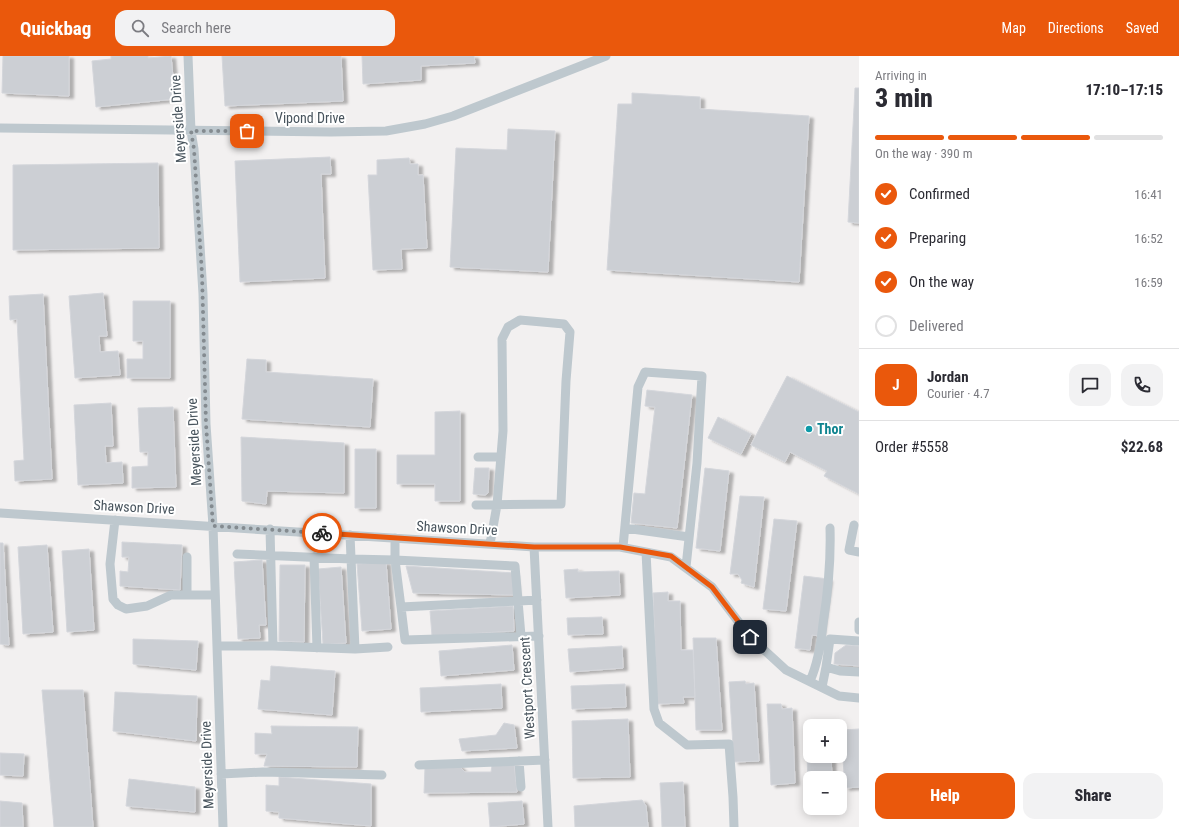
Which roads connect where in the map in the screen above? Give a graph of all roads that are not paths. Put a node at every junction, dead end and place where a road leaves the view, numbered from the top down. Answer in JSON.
{"nodes":[{"id":1,"x":188,"y":56,"type":"edge"},
{"id":2,"x":606,"y":56,"type":"edge"},
{"id":3,"x":0,"y":128,"type":"edge"},
{"id":4,"x":191,"y":131,"type":"junction"},
{"id":5,"x":478,"y":457,"type":"dead end"},
{"id":6,"x":501,"y":457,"type":"junction"},
{"id":7,"x":476,"y":505,"type":"dead end"},
{"id":8,"x":497,"y":506,"type":"junction"},
{"id":9,"x":0,"y":513,"type":"edge"},
{"id":10,"x":114,"y":520,"type":"junction"},
{"id":11,"x":854,"y":525,"type":"dead end"},
{"id":12,"x":213,"y":526,"type":"junction"},
{"id":13,"x":625,"y":528,"type":"junction"},
{"id":14,"x":830,"y":528,"type":"dead end"},
{"id":15,"x":270,"y":529,"type":"junction"},
{"id":16,"x":350,"y":535,"type":"junction"},
{"id":17,"x":689,"y":537,"type":"junction"},
{"id":18,"x":396,"y":538,"type":"junction"},
{"id":19,"x":490,"y":544,"type":"junction"},
{"id":20,"x":534,"y":547,"type":"junction"},
{"id":21,"x":623,"y":547,"type":"junction"},
{"id":22,"x":646,"y":552,"type":"junction"},
{"id":23,"x":859,"y":552,"type":"edge"},
{"id":24,"x":238,"y":554,"type":"dead end"},
{"id":25,"x":270,"y":554,"type":"junction"},
{"id":26,"x":187,"y":557,"type":"dead end"},
{"id":27,"x":314,"y":557,"type":"junction"},
{"id":28,"x":351,"y":559,"type":"junction"},
{"id":29,"x":395,"y":560,"type":"junction"},
{"id":30,"x":686,"y":567,"type":"junction"},
{"id":31,"x":187,"y":595,"type":"junction"},
{"id":32,"x":215,"y":595,"type":"junction"},
{"id":33,"x":537,"y":600,"type":"junction"},
{"id":34,"x":519,"y":601,"type":"junction"},
{"id":35,"x":401,"y":607,"type":"junction"},
{"id":36,"x":859,"y":622,"type":"edge"},
{"id":37,"x":859,"y":630,"type":"edge"},
{"id":38,"x":521,"y":636,"type":"junction"},
{"id":39,"x":538,"y":636,"type":"junction"},
{"id":40,"x":859,"y":641,"type":"edge"},
{"id":41,"x":217,"y":646,"type":"junction"},
{"id":42,"x":273,"y":646,"type":"junction"},
{"id":43,"x":388,"y":647,"type":"dead end"},
{"id":44,"x":317,"y":648,"type":"junction"},
{"id":45,"x":355,"y":650,"type":"junction"},
{"id":46,"x":826,"y":667,"type":"junction"},
{"id":47,"x":859,"y":672,"type":"edge"},
{"id":48,"x":810,"y":682,"type":"junction"},
{"id":49,"x":822,"y":687,"type":"junction"},
{"id":50,"x":859,"y":698,"type":"edge"},
{"id":51,"x":544,"y":760,"type":"junction"},
{"id":52,"x":519,"y":761,"type":"junction"},
{"id":53,"x":420,"y":765,"type":"dead end"},
{"id":54,"x":221,"y":774,"type":"junction"},
{"id":55,"x":382,"y":775,"type":"dead end"},
{"id":56,"x":521,"y":787,"type":"dead end"},
{"id":57,"x":223,"y":827,"type":"edge"},
{"id":58,"x":548,"y":827,"type":"edge"},
{"id":59,"x":734,"y":827,"type":"edge"}],
"edges":[{"from":1,"to":4,"type":"street","name":"Meyerside Drive"},
{"from":2,"to":4,"type":"street","name":"Vipond Drive"},
{"from":3,"to":4,"type":"street","name":"Vipond Drive"},
{"from":4,"to":12,"type":"street","name":"Meyerside Drive"},
{"from":5,"to":6,"type":"street"},
{"from":6,"to":8,"type":"street"},
{"from":6,"to":8,"type":"street"},
{"from":7,"to":8,"type":"street"},
{"from":8,"to":19,"type":"street"},
{"from":9,"to":10,"type":"street","name":"Shawson Drive"},
{"from":10,"to":12,"type":"street","name":"Shawson Drive"},
{"from":10,"to":31,"type":"street"},
{"from":11,"to":23,"type":"street"},
{"from":12,"to":15,"type":"street","name":"Shawson Drive"},
{"from":12,"to":32,"type":"street","name":"Meyerside Drive"},
{"from":13,"to":17,"type":"street"},
{"from":13,"to":17,"type":"street"},
{"from":13,"to":21,"type":"street"},
{"from":14,"to":48,"type":"street"},
{"from":15,"to":16,"type":"street","name":"Shawson Drive"},
{"from":15,"to":25,"type":"street"},
{"from":16,"to":18,"type":"street","name":"Shawson Drive"},
{"from":16,"to":28,"type":"street"},
{"from":17,"to":30,"type":"street"},
{"from":18,"to":19,"type":"street","name":"Shawson Drive"},
{"from":18,"to":29,"type":"street"},
{"from":19,"to":20,"type":"street","name":"Shawson Drive"},
{"from":20,"to":21,"type":"street","name":"Shawson Drive"},
{"from":20,"to":33,"type":"street","name":"Westport Crescent"},
{"from":21,"to":22,"type":"street","name":"Shawson Drive"},
{"from":22,"to":30,"type":"street","name":"Shawson Drive"},
{"from":22,"to":59,"type":"street"},
{"from":24,"to":25,"type":"street"},
{"from":25,"to":27,"type":"street"},
{"from":25,"to":42,"type":"street"},
{"from":26,"to":31,"type":"street"},
{"from":27,"to":28,"type":"street"},
{"from":27,"to":44,"type":"street"},
{"from":28,"to":29,"type":"street"},
{"from":28,"to":45,"type":"street"},
{"from":29,"to":34,"type":"street"},
{"from":29,"to":35,"type":"street"},
{"from":30,"to":48,"type":"street","name":"Shawson Drive"},
{"from":31,"to":32,"type":"street"},
{"from":32,"to":41,"type":"street","name":"Meyerside Drive"},
{"from":33,"to":34,"type":"street"},
{"from":33,"to":39,"type":"street","name":"Westport Crescent"},
{"from":34,"to":35,"type":"street"},
{"from":34,"to":38,"type":"street"},
{"from":35,"to":38,"type":"street"},
{"from":36,"to":37,"type":"street"},
{"from":38,"to":39,"type":"street"},
{"from":39,"to":51,"type":"street","name":"Westport Crescent"},
{"from":40,"to":46,"type":"street"},
{"from":41,"to":42,"type":"street"},
{"from":41,"to":54,"type":"street","name":"Meyerside Drive"},
{"from":42,"to":44,"type":"street"},
{"from":43,"to":45,"type":"street"},
{"from":44,"to":45,"type":"street"},
{"from":46,"to":47,"type":"street"},
{"from":46,"to":49,"type":"street"},
{"from":48,"to":49,"type":"street","name":"Shawson Drive"},
{"from":49,"to":50,"type":"street","name":"Shawson Drive"},
{"from":51,"to":52,"type":"street"},
{"from":51,"to":58,"type":"street","name":"Westport Crescent"},
{"from":52,"to":53,"type":"street"},
{"from":52,"to":56,"type":"street"},
{"from":54,"to":55,"type":"street"},
{"from":54,"to":57,"type":"street","name":"Meyerside Drive"}]}
